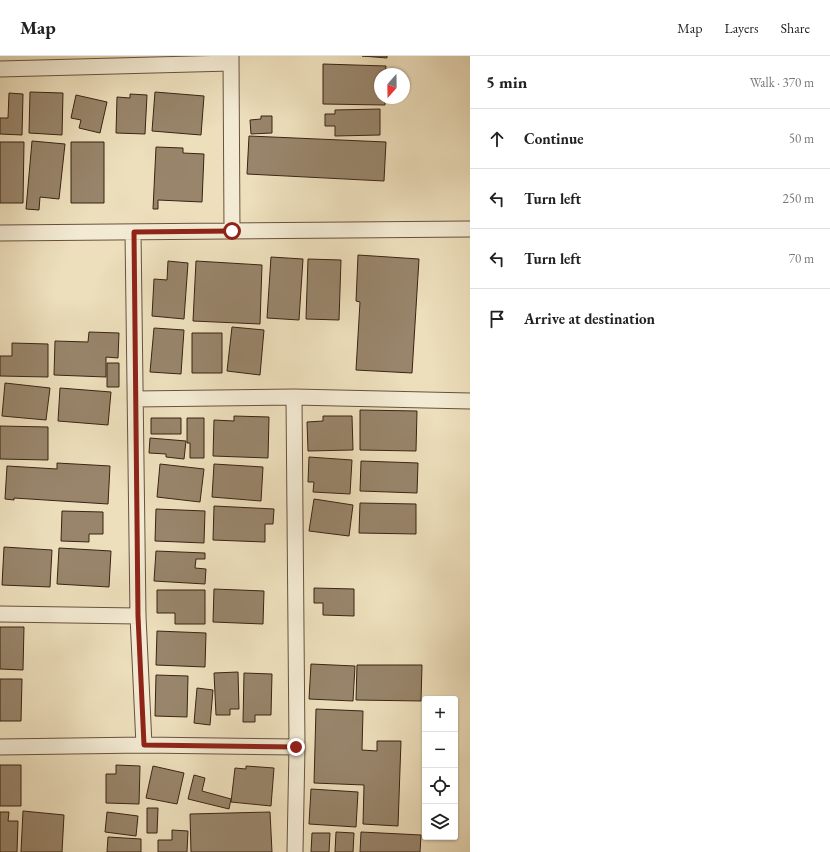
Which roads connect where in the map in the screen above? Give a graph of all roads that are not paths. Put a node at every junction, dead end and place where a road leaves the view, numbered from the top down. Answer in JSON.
{"nodes":[{"id":1,"x":231,"y":60,"type":"edge"},
{"id":2,"x":92,"y":61,"type":"edge"},
{"id":3,"x":0,"y":68,"type":"edge"},
{"id":4,"x":470,"y":229,"type":"edge"},
{"id":5,"x":232,"y":231,"type":"junction"},
{"id":6,"x":134,"y":232,"type":"junction"},
{"id":7,"x":0,"y":233,"type":"edge"},
{"id":8,"x":294,"y":397,"type":"junction"},
{"id":9,"x":136,"y":399,"type":"junction"},
{"id":10,"x":470,"y":401,"type":"edge"},
{"id":11,"x":0,"y":614,"type":"edge"},
{"id":12,"x":138,"y":616,"type":"junction"},
{"id":13,"x":144,"y":745,"type":"junction"},
{"id":14,"x":0,"y":747,"type":"edge"},
{"id":15,"x":296,"y":747,"type":"junction"},
{"id":16,"x":295,"y":852,"type":"edge"}],
"edges":[{"from":1,"to":2,"type":"street"},
{"from":1,"to":5,"type":"street"},
{"from":2,"to":3,"type":"street"},
{"from":4,"to":5,"type":"street"},
{"from":5,"to":6,"type":"street"},
{"from":6,"to":7,"type":"street"},
{"from":6,"to":9,"type":"street"},
{"from":8,"to":9,"type":"street"},
{"from":8,"to":10,"type":"street"},
{"from":8,"to":15,"type":"street"},
{"from":9,"to":12,"type":"street"},
{"from":11,"to":12,"type":"street"},
{"from":12,"to":13,"type":"street"},
{"from":13,"to":14,"type":"street"},
{"from":13,"to":15,"type":"street"},
{"from":15,"to":16,"type":"street"}]}
